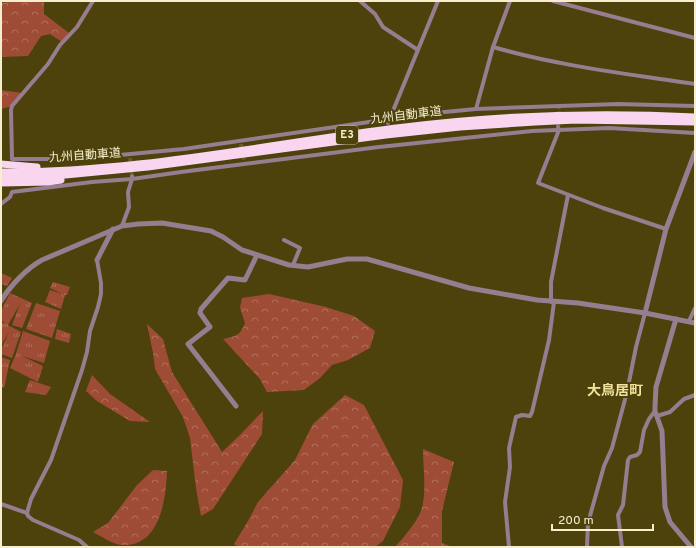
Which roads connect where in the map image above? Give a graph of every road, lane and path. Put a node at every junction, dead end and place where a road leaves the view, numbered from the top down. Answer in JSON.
{"nodes":[{"id":1,"x":93,"y":1,"type":"edge"},
{"id":2,"x":360,"y":1,"type":"edge"},
{"id":3,"x":438,"y":1,"type":"edge"},
{"id":4,"x":510,"y":1,"type":"edge"},
{"id":5,"x":553,"y":1,"type":"edge"},
{"id":6,"x":695,"y":38,"type":"edge"},
{"id":7,"x":493,"y":47,"type":"junction"},
{"id":8,"x":418,"y":50,"type":"junction"},
{"id":9,"x":695,"y":84,"type":"edge"},
{"id":10,"x":695,"y":106,"type":"edge"},
{"id":11,"x":476,"y":109,"type":"junction"},
{"id":12,"x":695,"y":116,"type":"edge"},
{"id":13,"x":389,"y":121,"type":"junction"},
{"id":14,"x":695,"y":122,"type":"edge"},
{"id":15,"x":558,"y":128,"type":"junction"},
{"id":16,"x":695,"y":133,"type":"edge"},
{"id":17,"x":695,"y":152,"type":"edge"},
{"id":18,"x":1,"y":164,"type":"edge"},
{"id":19,"x":108,"y":166,"type":"junction"},
{"id":20,"x":148,"y":167,"type":"junction"},
{"id":21,"x":1,"y":172,"type":"edge"},
{"id":22,"x":1,"y":178,"type":"edge"},
{"id":23,"x":132,"y":178,"type":"junction"},
{"id":24,"x":1,"y":183,"type":"edge"},
{"id":25,"x":568,"y":195,"type":"junction"},
{"id":26,"x":1,"y":204,"type":"edge"},
{"id":27,"x":122,"y":226,"type":"junction"},
{"id":28,"x":113,"y":229,"type":"junction"},
{"id":29,"x":666,"y":229,"type":"junction"},
{"id":30,"x":284,"y":240,"type":"dead end"},
{"id":31,"x":257,"y":255,"type":"junction"},
{"id":32,"x":97,"y":260,"type":"joint"},
{"id":33,"x":293,"y":265,"type":"junction"},
{"id":34,"x":1,"y":301,"type":"edge"},
{"id":35,"x":553,"y":302,"type":"junction"},
{"id":36,"x":695,"y":308,"type":"edge"},
{"id":37,"x":645,"y":312,"type":"junction"},
{"id":38,"x":676,"y":319,"type":"junction"},
{"id":39,"x":688,"y":322,"type":"junction"},
{"id":40,"x":695,"y":323,"type":"edge"},
{"id":41,"x":695,"y":395,"type":"edge"},
{"id":42,"x":236,"y":406,"type":"dead end"},
{"id":43,"x":656,"y":414,"type":"junction"},
{"id":44,"x":1,"y":504,"type":"edge"},
{"id":45,"x":27,"y":513,"type":"junction"},
{"id":46,"x":87,"y":547,"type":"edge"},
{"id":47,"x":509,"y":547,"type":"edge"},
{"id":48,"x":587,"y":547,"type":"edge"},
{"id":49,"x":622,"y":547,"type":"edge"},
{"id":50,"x":691,"y":547,"type":"edge"}],
"edges":[{"from":1,"to":13,"type":"street"},
{"from":2,"to":8,"type":"street"},
{"from":3,"to":8,"type":"street"},
{"from":4,"to":7,"type":"street"},
{"from":5,"to":6,"type":"street"},
{"from":7,"to":9,"type":"street"},
{"from":7,"to":11,"type":"street"},
{"from":8,"to":13,"type":"street"},
{"from":10,"to":11,"type":"street"},
{"from":11,"to":13,"type":"street"},
{"from":12,"to":19,"type":"highway","name":"九州自動車道","number":"E3"},
{"from":14,"to":20,"type":"highway","name":"九州自動車道","number":"E3"},
{"from":15,"to":16,"type":"street"},
{"from":15,"to":23,"type":"street"},
{"from":15,"to":25,"type":"street"},
{"from":17,"to":29,"type":"street"},
{"from":18,"to":19,"type":"highway"},
{"from":19,"to":21,"type":"highway","name":"九州自動車道","number":"E3"},
{"from":20,"to":22,"type":"highway","name":"九州自動車道","number":"E3"},
{"from":20,"to":24,"type":"highway"},
{"from":23,"to":26,"type":"street"},
{"from":23,"to":27,"type":"street"},
{"from":25,"to":29,"type":"street"},
{"from":25,"to":35,"type":"street"},
{"from":27,"to":28,"type":"street"},
{"from":27,"to":31,"type":"street"},
{"from":28,"to":32,"type":"street"},
{"from":28,"to":34,"type":"street"},
{"from":29,"to":37,"type":"street"},
{"from":30,"to":33,"type":"street"},
{"from":31,"to":33,"type":"street"},
{"from":31,"to":42,"type":"street"},
{"from":32,"to":45,"type":"street"},
{"from":33,"to":35,"type":"street"},
{"from":35,"to":37,"type":"street"},
{"from":35,"to":47,"type":"street"},
{"from":36,"to":39,"type":"street"},
{"from":37,"to":38,"type":"street"},
{"from":37,"to":48,"type":"street"},
{"from":38,"to":39,"type":"street"},
{"from":38,"to":43,"type":"street"},
{"from":39,"to":40,"type":"street"},
{"from":41,"to":43,"type":"street"},
{"from":43,"to":49,"type":"street"},
{"from":43,"to":50,"type":"street"},
{"from":44,"to":45,"type":"street"},
{"from":45,"to":46,"type":"street"}]}
